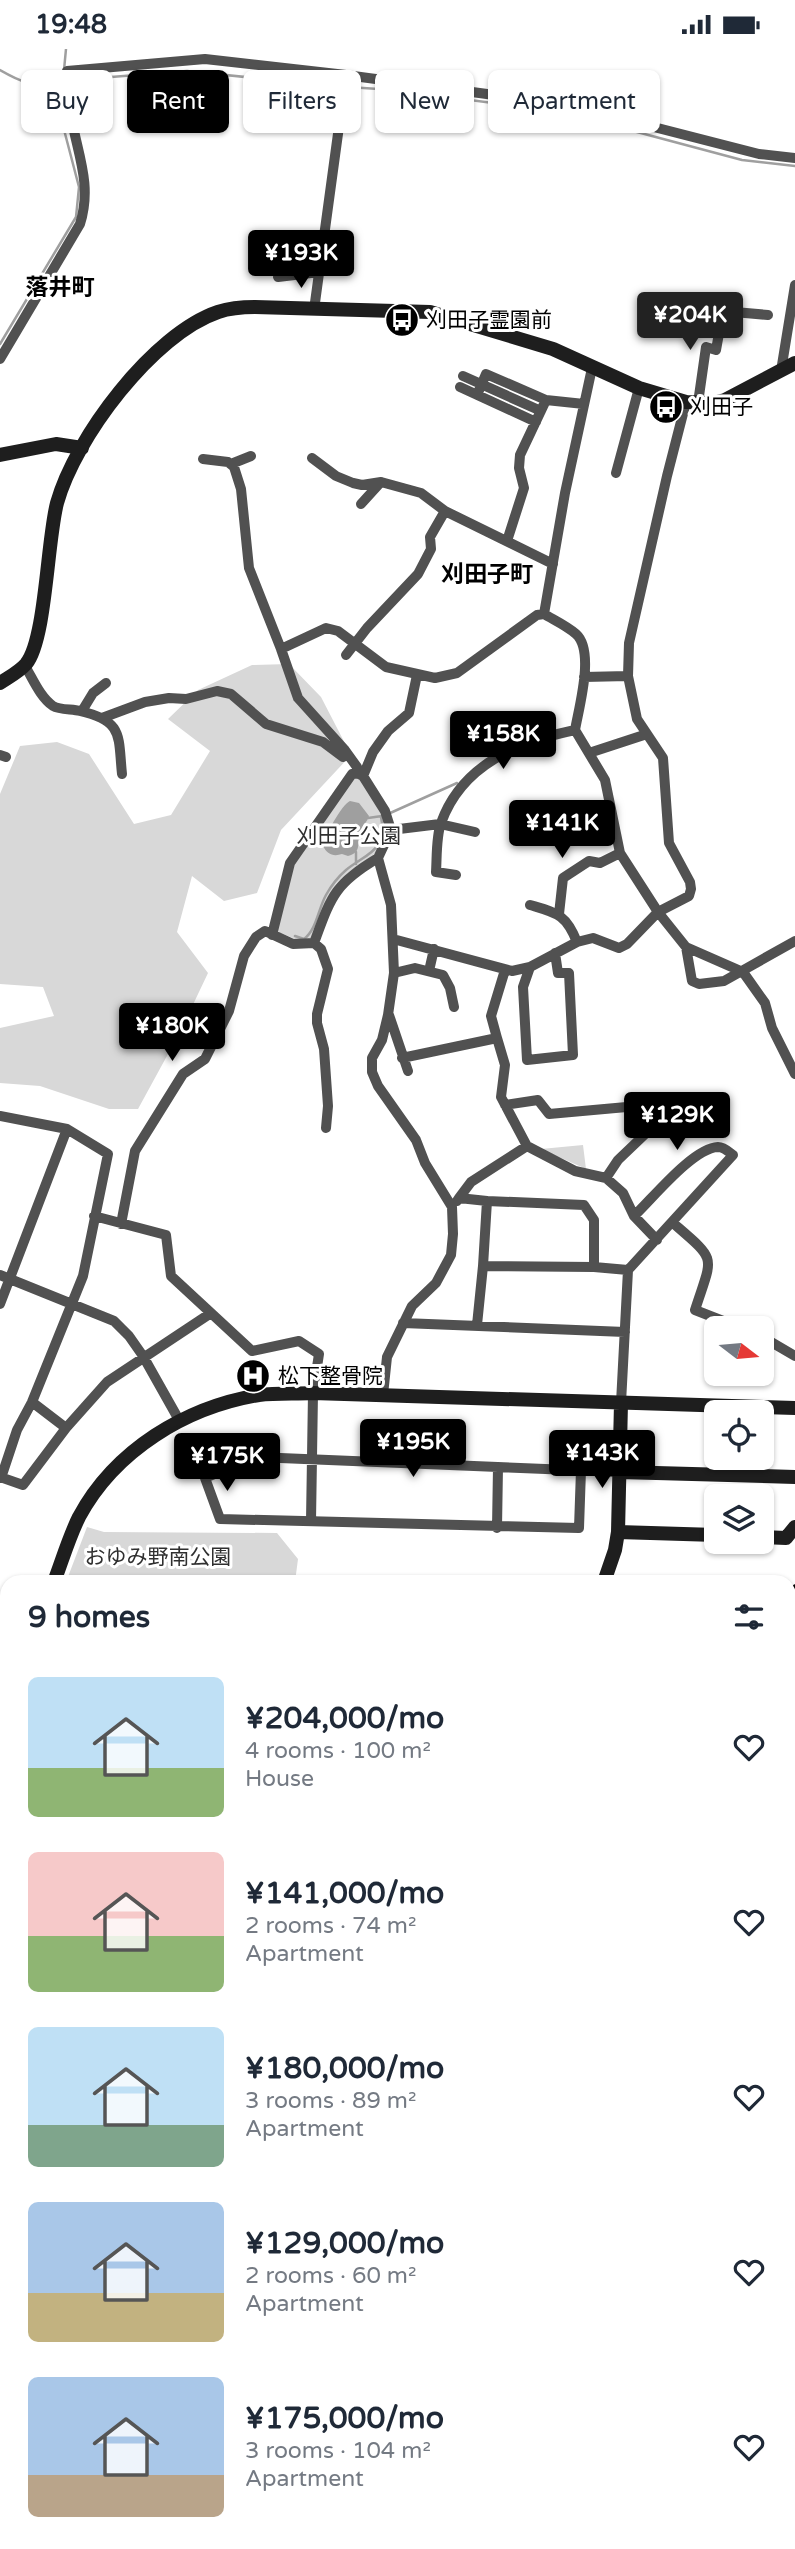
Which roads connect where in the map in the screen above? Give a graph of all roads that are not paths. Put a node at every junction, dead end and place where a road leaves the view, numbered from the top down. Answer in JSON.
{"nodes":[{"id":1,"x":78,"y":70,"type":"edge"},
{"id":2,"x":302,"y":70,"type":"edge"},
{"id":3,"x":361,"y":77,"type":"edge"},
{"id":4,"x":74,"y":133,"type":"edge"},
{"id":5,"x":338,"y":133,"type":"edge"},
{"id":6,"x":795,"y":158,"type":"edge"},
{"id":7,"x":319,"y":271,"type":"junction"},
{"id":8,"x":278,"y":277,"type":"dead end"},
{"id":9,"x":795,"y":285,"type":"edge"},
{"id":10,"x":314,"y":310,"type":"junction"},
{"id":11,"x":768,"y":316,"type":"dead end"},
{"id":12,"x":0,"y":359,"type":"edge"},
{"id":13,"x":795,"y":363,"type":"edge"},
{"id":14,"x":592,"y":368,"type":"junction"},
{"id":15,"x":781,"y":371,"type":"junction"},
{"id":16,"x":463,"y":376,"type":"dead end"},
{"id":17,"x":481,"y":384,"type":"junction"},
{"id":18,"x":460,"y":387,"type":"dead end"},
{"id":19,"x":639,"y":388,"type":"junction"},
{"id":20,"x":477,"y":395,"type":"junction"},
{"id":21,"x":546,"y":400,"type":"junction"},
{"id":22,"x":692,"y":403,"type":"junction"},
{"id":23,"x":584,"y":404,"type":"junction"},
{"id":24,"x":541,"y":411,"type":"junction"},
{"id":25,"x":536,"y":422,"type":"junction"},
{"id":26,"x":82,"y":448,"type":"junction"},
{"id":27,"x":0,"y":456,"type":"edge"},
{"id":28,"x":251,"y":456,"type":"dead end"},
{"id":29,"x":312,"y":458,"type":"dead end"},
{"id":30,"x":203,"y":459,"type":"dead end"},
{"id":31,"x":231,"y":464,"type":"junction"},
{"id":32,"x":616,"y":473,"type":"dead end"},
{"id":33,"x":380,"y":482,"type":"junction"},
{"id":34,"x":361,"y":505,"type":"dead end"},
{"id":35,"x":445,"y":511,"type":"junction"},
{"id":36,"x":508,"y":541,"type":"junction"},
{"id":37,"x":553,"y":564,"type":"junction"},
{"id":38,"x":544,"y":614,"type":"junction"},
{"id":39,"x":355,"y":643,"type":"junction"},
{"id":40,"x":282,"y":649,"type":"junction"},
{"id":41,"x":346,"y":655,"type":"dead end"},
{"id":42,"x":25,"y":666,"type":"junction"},
{"id":43,"x":417,"y":675,"type":"junction"},
{"id":44,"x":628,"y":676,"type":"junction"},
{"id":45,"x":584,"y":677,"type":"junction"},
{"id":46,"x":0,"y":683,"type":"edge"},
{"id":47,"x":106,"y":683,"type":"dead end"},
{"id":48,"x":82,"y":711,"type":"junction"},
{"id":49,"x":102,"y":718,"type":"junction"},
{"id":50,"x":575,"y":730,"type":"junction"},
{"id":51,"x":647,"y":734,"type":"junction"},
{"id":52,"x":589,"y":753,"type":"junction"},
{"id":53,"x":122,"y":774,"type":"dead end"},
{"id":54,"x":360,"y":774,"type":"junction"},
{"id":55,"x":440,"y":824,"type":"junction"},
{"id":56,"x":391,"y":829,"type":"junction"},
{"id":57,"x":475,"y":832,"type":"dead end"},
{"id":58,"x":620,"y":853,"type":"junction"},
{"id":59,"x":379,"y":858,"type":"junction"},
{"id":60,"x":456,"y":875,"type":"dead end"},
{"id":61,"x":530,"y":905,"type":"dead end"},
{"id":62,"x":658,"y":912,"type":"junction"},
{"id":63,"x":559,"y":914,"type":"junction"},
{"id":64,"x":272,"y":935,"type":"junction"},
{"id":65,"x":393,"y":939,"type":"junction"},
{"id":66,"x":795,"y":941,"type":"edge"},
{"id":67,"x":577,"y":942,"type":"junction"},
{"id":68,"x":314,"y":943,"type":"junction"},
{"id":69,"x":686,"y":947,"type":"junction"},
{"id":70,"x":434,"y":949,"type":"junction"},
{"id":71,"x":555,"y":953,"type":"junction"},
{"id":72,"x":530,"y":967,"type":"junction"},
{"id":73,"x":505,"y":970,"type":"junction"},
{"id":74,"x":739,"y":970,"type":"junction"},
{"id":75,"x":429,"y":971,"type":"junction"},
{"id":76,"x":394,"y":973,"type":"junction"},
{"id":77,"x":454,"y":1007,"type":"dead end"},
{"id":78,"x":388,"y":1014,"type":"junction"},
{"id":79,"x":497,"y":1038,"type":"junction"},
{"id":80,"x":402,"y":1058,"type":"junction"},
{"id":81,"x":408,"y":1071,"type":"dead end"},
{"id":82,"x":795,"y":1074,"type":"edge"},
{"id":83,"x":506,"y":1105,"type":"junction"},
{"id":84,"x":0,"y":1116,"type":"edge"},
{"id":85,"x":326,"y":1128,"type":"dead end"},
{"id":86,"x":67,"y":1129,"type":"junction"},
{"id":87,"x":527,"y":1146,"type":"junction"},
{"id":88,"x":606,"y":1178,"type":"junction"},
{"id":89,"x":459,"y":1198,"type":"junction"},
{"id":90,"x":487,"y":1201,"type":"junction"},
{"id":91,"x":452,"y":1207,"type":"junction"},
{"id":92,"x":94,"y":1216,"type":"junction"},
{"id":93,"x":634,"y":1216,"type":"junction"},
{"id":94,"x":121,"y":1223,"type":"junction"},
{"id":95,"x":673,"y":1223,"type":"junction"},
{"id":96,"x":657,"y":1240,"type":"junction"},
{"id":97,"x":483,"y":1266,"type":"junction"},
{"id":98,"x":594,"y":1267,"type":"junction"},
{"id":99,"x":628,"y":1270,"type":"junction"},
{"id":100,"x":5,"y":1277,"type":"edge"},
{"id":101,"x":72,"y":1303,"type":"junction"},
{"id":102,"x":0,"y":1304,"type":"edge"},
{"id":103,"x":211,"y":1314,"type":"junction"},
{"id":104,"x":710,"y":1316,"type":"edge"},
{"id":105,"x":403,"y":1323,"type":"junction"},
{"id":106,"x":477,"y":1325,"type":"junction"},
{"id":107,"x":625,"y":1332,"type":"junction"},
{"id":108,"x":774,"y":1344,"type":"edge"},
{"id":109,"x":143,"y":1356,"type":"junction"},
{"id":110,"x":795,"y":1356,"type":"edge"},
{"id":111,"x":313,"y":1393,"type":"junction"},
{"id":112,"x":383,"y":1395,"type":"junction"},
{"id":113,"x":32,"y":1402,"type":"junction"},
{"id":114,"x":621,"y":1403,"type":"junction"},
{"id":115,"x":795,"y":1408,"type":"edge"},
{"id":116,"x":179,"y":1420,"type":"junction"},
{"id":117,"x":66,"y":1428,"type":"junction"},
{"id":118,"x":312,"y":1460,"type":"junction"},
{"id":119,"x":498,"y":1467,"type":"junction"},
{"id":120,"x":581,"y":1471,"type":"junction"},
{"id":121,"x":620,"y":1472,"type":"junction"},
{"id":122,"x":795,"y":1477,"type":"edge"},
{"id":123,"x":1,"y":1478,"type":"edge"},
{"id":124,"x":311,"y":1521,"type":"junction"},
{"id":125,"x":795,"y":1527,"type":"edge"},
{"id":126,"x":497,"y":1528,"type":"junction"},
{"id":127,"x":618,"y":1532,"type":"junction"},
{"id":128,"x":704,"y":1535,"type":"edge"},
{"id":129,"x":774,"y":1538,"type":"edge"},
{"id":130,"x":57,"y":1575,"type":"edge"},
{"id":131,"x":606,"y":1575,"type":"edge"}],
"edges":[{"from":1,"to":2,"type":"street"},
{"from":3,"to":6,"type":"street"},
{"from":4,"to":12,"type":"street"},
{"from":5,"to":7,"type":"street"},
{"from":7,"to":8,"type":"street"},
{"from":7,"to":10,"type":"street"},
{"from":9,"to":15,"type":"street"},
{"from":10,"to":14,"type":"street"},
{"from":10,"to":26,"type":"street"},
{"from":11,"to":22,"type":"street"},
{"from":13,"to":15,"type":"street"},
{"from":14,"to":19,"type":"street"},
{"from":14,"to":23,"type":"street"},
{"from":15,"to":22,"type":"street"},
{"from":16,"to":17,"type":"street"},
{"from":17,"to":20,"type":"street"},
{"from":17,"to":21,"type":"street"},
{"from":17,"to":24,"type":"street"},
{"from":18,"to":20,"type":"street"},
{"from":19,"to":22,"type":"street"},
{"from":19,"to":32,"type":"street"},
{"from":20,"to":25,"type":"street"},
{"from":21,"to":23,"type":"street"},
{"from":21,"to":24,"type":"street"},
{"from":22,"to":44,"type":"street"},
{"from":23,"to":37,"type":"street"},
{"from":24,"to":25,"type":"street"},
{"from":25,"to":36,"type":"street"},
{"from":26,"to":27,"type":"street"},
{"from":26,"to":42,"type":"street"},
{"from":28,"to":31,"type":"street"},
{"from":29,"to":33,"type":"street"},
{"from":30,"to":31,"type":"street"},
{"from":31,"to":40,"type":"street"},
{"from":33,"to":34,"type":"street"},
{"from":33,"to":35,"type":"street"},
{"from":35,"to":36,"type":"street"},
{"from":35,"to":39,"type":"street"},
{"from":36,"to":37,"type":"street"},
{"from":37,"to":38,"type":"street"},
{"from":38,"to":43,"type":"street"},
{"from":38,"to":45,"type":"street"},
{"from":39,"to":40,"type":"street"},
{"from":39,"to":41,"type":"street"},
{"from":39,"to":43,"type":"street"},
{"from":40,"to":54,"type":"street"},
{"from":42,"to":46,"type":"street"},
{"from":42,"to":48,"type":"street"},
{"from":43,"to":54,"type":"street"},
{"from":44,"to":45,"type":"street"},
{"from":44,"to":51,"type":"street"},
{"from":45,"to":50,"type":"street"},
{"from":47,"to":48,"type":"street"},
{"from":48,"to":49,"type":"street"},
{"from":49,"to":53,"type":"street"},
{"from":49,"to":54,"type":"street"},
{"from":50,"to":52,"type":"street"},
{"from":50,"to":55,"type":"street"},
{"from":51,"to":52,"type":"street"},
{"from":51,"to":62,"type":"street"},
{"from":52,"to":58,"type":"street"},
{"from":54,"to":56,"type":"street"},
{"from":54,"to":64,"type":"street"},
{"from":55,"to":56,"type":"street"},
{"from":55,"to":57,"type":"street"},
{"from":55,"to":60,"type":"street"},
{"from":56,"to":59,"type":"street"},
{"from":58,"to":62,"type":"street"},
{"from":58,"to":63,"type":"street"},
{"from":59,"to":65,"type":"street"},
{"from":59,"to":68,"type":"street"},
{"from":61,"to":63,"type":"street"},
{"from":62,"to":67,"type":"street"},
{"from":62,"to":69,"type":"street"},
{"from":63,"to":67,"type":"street"},
{"from":64,"to":68,"type":"street"},
{"from":64,"to":94,"type":"street"},
{"from":65,"to":70,"type":"street"},
{"from":65,"to":76,"type":"street"},
{"from":66,"to":74,"type":"street"},
{"from":67,"to":71,"type":"street"},
{"from":68,"to":85,"type":"street"},
{"from":69,"to":74,"type":"street"},
{"from":69,"to":74,"type":"street"},
{"from":70,"to":73,"type":"street"},
{"from":70,"to":75,"type":"street"},
{"from":71,"to":72,"type":"street"},
{"from":71,"to":72,"type":"street"},
{"from":72,"to":73,"type":"street"},
{"from":73,"to":79,"type":"street"},
{"from":74,"to":82,"type":"street"},
{"from":75,"to":76,"type":"street"},
{"from":75,"to":77,"type":"street"},
{"from":76,"to":78,"type":"street"},
{"from":78,"to":80,"type":"street"},
{"from":78,"to":91,"type":"street"},
{"from":79,"to":80,"type":"street"},
{"from":79,"to":83,"type":"street"},
{"from":80,"to":81,"type":"street"},
{"from":83,"to":87,"type":"street"},
{"from":83,"to":88,"type":"street"},
{"from":84,"to":86,"type":"street"},
{"from":86,"to":92,"type":"street"},
{"from":86,"to":100,"type":"street"},
{"from":87,"to":88,"type":"street"},
{"from":87,"to":89,"type":"street"},
{"from":88,"to":93,"type":"street"},
{"from":89,"to":90,"type":"street"},
{"from":89,"to":91,"type":"street"},
{"from":90,"to":97,"type":"street"},
{"from":90,"to":98,"type":"street"},
{"from":91,"to":105,"type":"street"},
{"from":92,"to":94,"type":"street"},
{"from":92,"to":101,"type":"street"},
{"from":93,"to":95,"type":"street"},
{"from":93,"to":96,"type":"street"},
{"from":94,"to":103,"type":"street"},
{"from":95,"to":96,"type":"street"},
{"from":95,"to":104,"type":"street"},
{"from":96,"to":99,"type":"street"},
{"from":97,"to":98,"type":"street"},
{"from":97,"to":106,"type":"street"},
{"from":98,"to":99,"type":"street"},
{"from":99,"to":107,"type":"street"},
{"from":100,"to":101,"type":"street"},
{"from":100,"to":102,"type":"street"},
{"from":101,"to":109,"type":"street"},
{"from":101,"to":113,"type":"street"},
{"from":103,"to":109,"type":"street"},
{"from":103,"to":111,"type":"street"},
{"from":105,"to":106,"type":"street"},
{"from":105,"to":112,"type":"street"},
{"from":106,"to":107,"type":"street"},
{"from":107,"to":114,"type":"street"},
{"from":108,"to":110,"type":"street"},
{"from":109,"to":116,"type":"street"},
{"from":109,"to":117,"type":"street"},
{"from":111,"to":112,"type":"street"},
{"from":111,"to":116,"type":"street"},
{"from":111,"to":118,"type":"street"},
{"from":112,"to":114,"type":"street"},
{"from":113,"to":117,"type":"street"},
{"from":113,"to":123,"type":"street"},
{"from":114,"to":115,"type":"street"},
{"from":114,"to":121,"type":"street"},
{"from":116,"to":130,"type":"street"},
{"from":117,"to":123,"type":"street"},
{"from":118,"to":119,"type":"street"},
{"from":118,"to":124,"type":"street"},
{"from":118,"to":124,"type":"street"},
{"from":119,"to":120,"type":"street"},
{"from":119,"to":126,"type":"street"},
{"from":120,"to":121,"type":"street"},
{"from":120,"to":126,"type":"street"},
{"from":121,"to":122,"type":"street"},
{"from":121,"to":127,"type":"street"},
{"from":124,"to":126,"type":"street"},
{"from":125,"to":129,"type":"street"},
{"from":127,"to":128,"type":"street"},
{"from":127,"to":131,"type":"street"}]}
